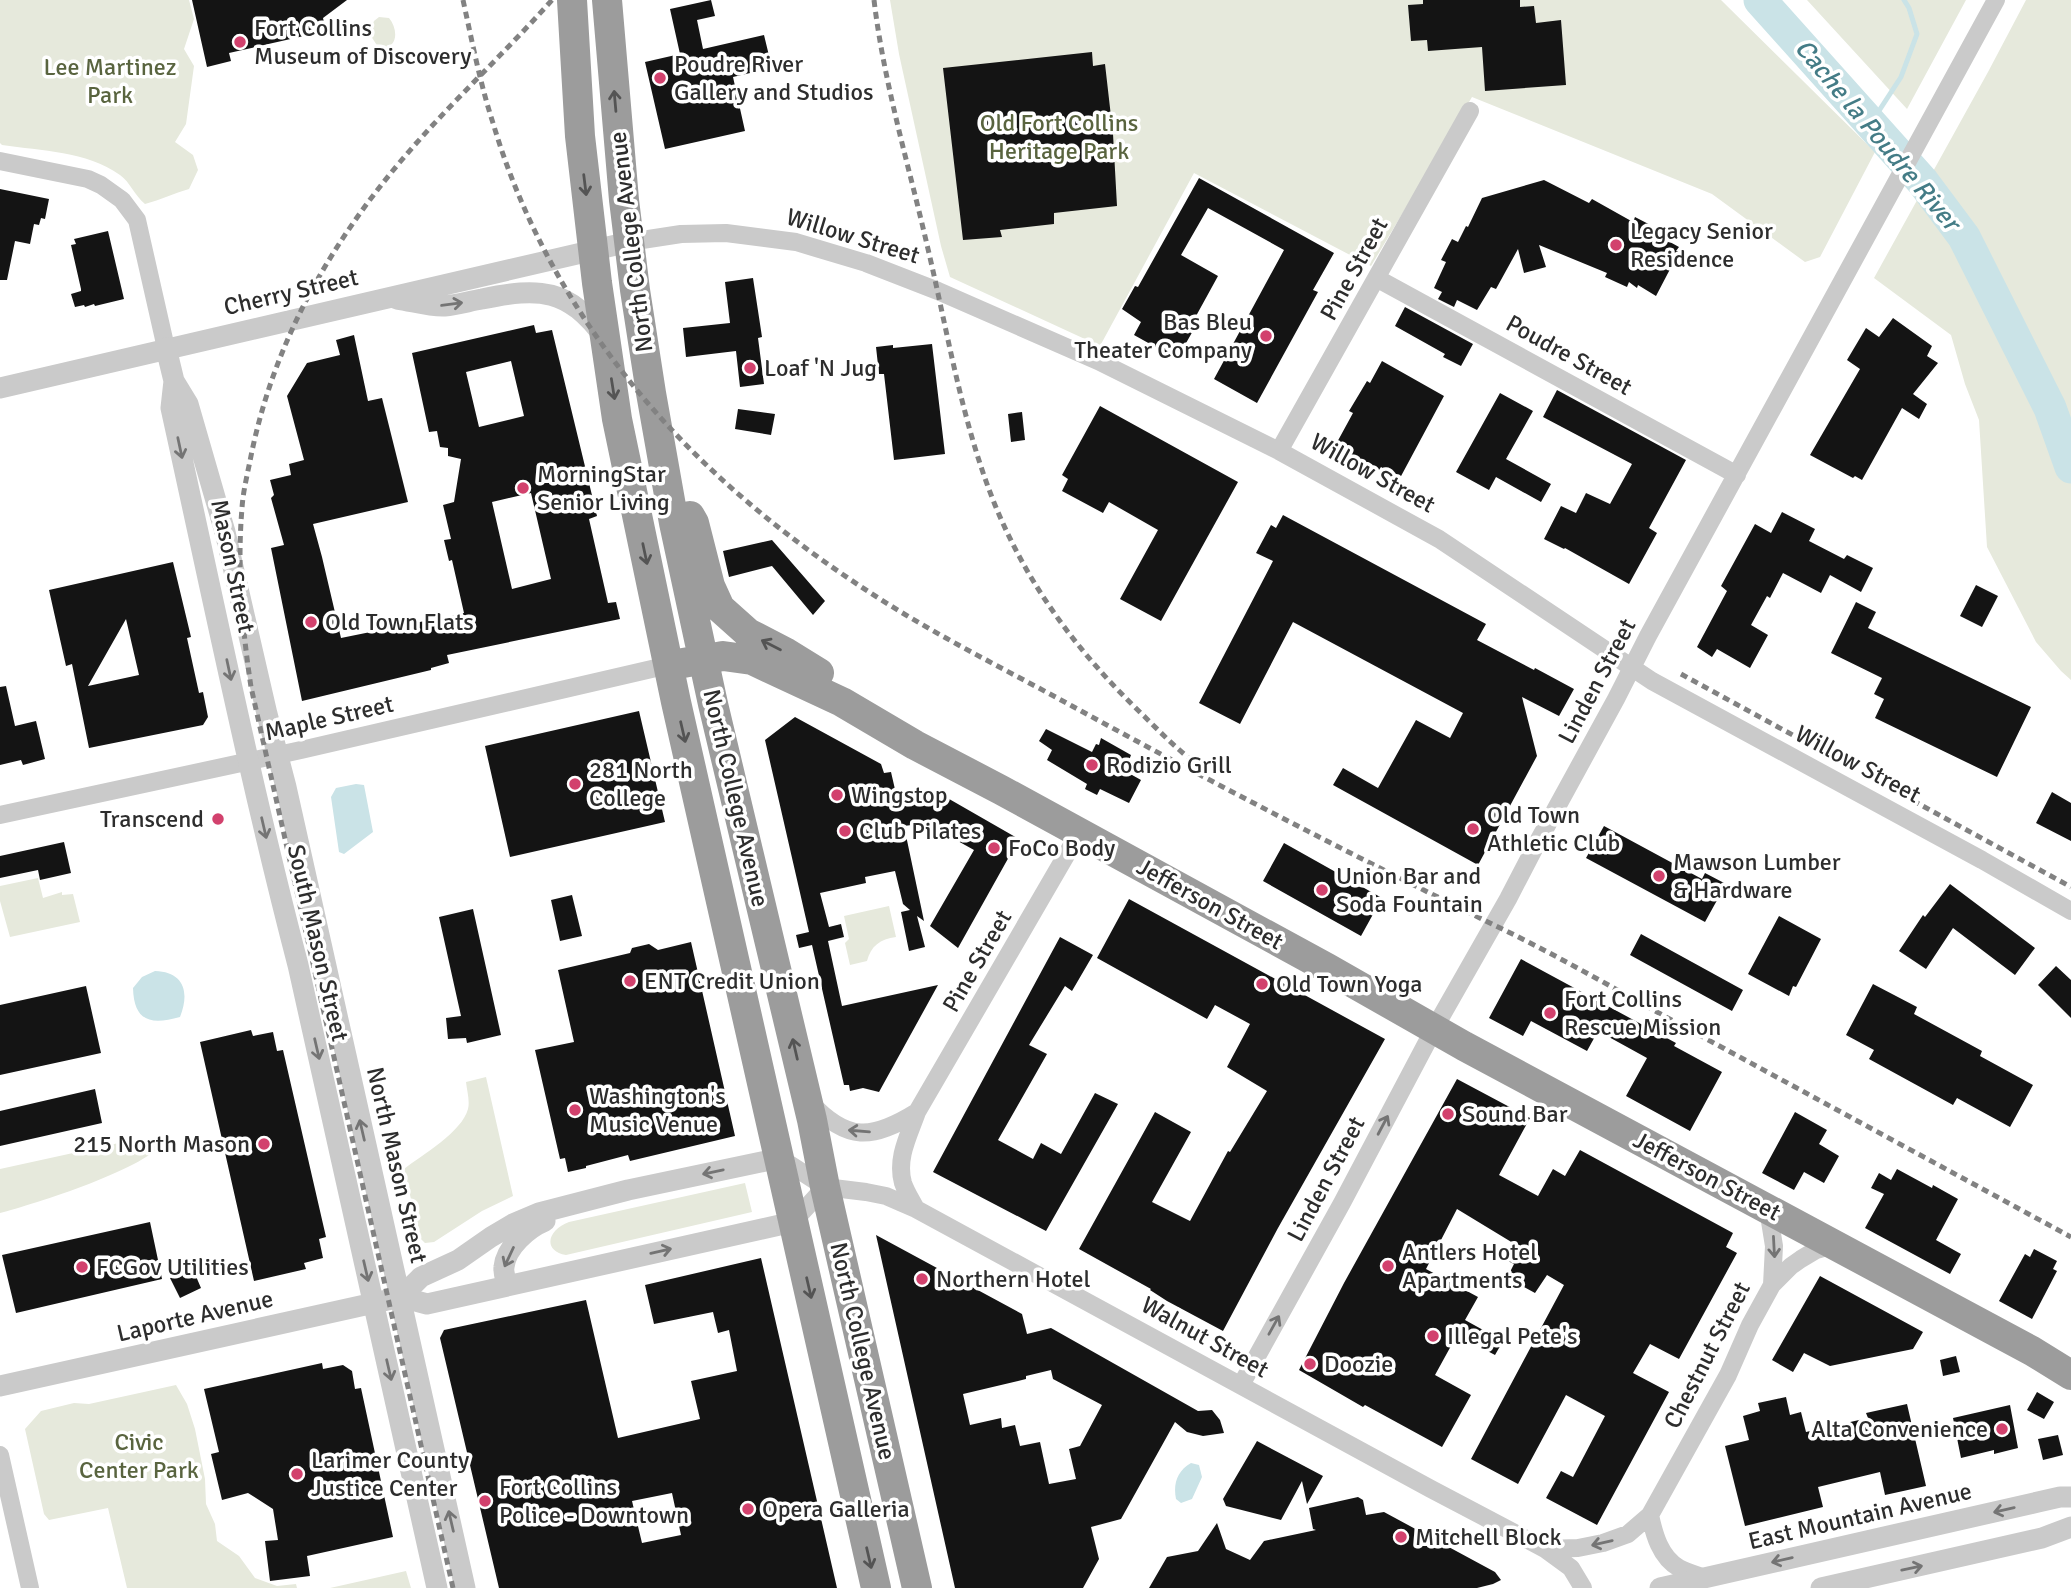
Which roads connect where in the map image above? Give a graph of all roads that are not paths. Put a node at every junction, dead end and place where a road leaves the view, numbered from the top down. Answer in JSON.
{"nodes":[{"id":1,"x":572,"y":0,"type":"edge"},
{"id":2,"x":607,"y":0,"type":"edge"},
{"id":3,"x":1996,"y":0,"type":"edge"},
{"id":4,"x":1470,"y":111,"type":"dead end"},
{"id":5,"x":0,"y":161,"type":"edge"},
{"id":6,"x":629,"y":242,"type":"junction"},
{"id":7,"x":593,"y":249,"type":"junction"},
{"id":8,"x":1378,"y":279,"type":"junction"},
{"id":9,"x":385,"y":297,"type":"junction"},
{"id":10,"x":605,"y":339,"type":"junction"},
{"id":11,"x":166,"y":348,"type":"junction"},
{"id":12,"x":174,"y":381,"type":"junction"},
{"id":13,"x":0,"y":388,"type":"edge"},
{"id":14,"x":1279,"y":451,"type":"junction"},
{"id":15,"x":664,"y":469,"type":"junction"},
{"id":16,"x":1737,"y":475,"type":"junction"},
{"id":17,"x":703,"y":659,"type":"junction"},
{"id":18,"x":669,"y":666,"type":"junction"},
{"id":19,"x":1632,"y":668,"type":"junction"},
{"id":20,"x":842,"y":702,"type":"junction"},
{"id":21,"x":278,"y":754,"type":"junction"},
{"id":22,"x":248,"y":761,"type":"junction"},
{"id":23,"x":0,"y":815,"type":"edge"},
{"id":24,"x":1079,"y":833,"type":"junction"},
{"id":25,"x":2071,"y":911,"type":"edge"},
{"id":26,"x":1434,"y":1029,"type":"junction"},
{"id":27,"x":807,"y":1099,"type":"junction"},
{"id":28,"x":917,"y":1112,"type":"junction"},
{"id":29,"x":780,"y":1158,"type":"junction"},
{"id":30,"x":825,"y":1187,"type":"junction"},
{"id":31,"x":628,"y":1190,"type":"junction"},
{"id":32,"x":916,"y":1209,"type":"junction"},
{"id":33,"x":1768,"y":1209,"type":"junction"},
{"id":34,"x":793,"y":1222,"type":"junction"},
{"id":35,"x":1834,"y":1245,"type":"junction"},
{"id":36,"x":1772,"y":1284,"type":"junction"},
{"id":37,"x":507,"y":1285,"type":"junction"},
{"id":38,"x":401,"y":1297,"type":"junction"},
{"id":39,"x":374,"y":1303,"type":"junction"},
{"id":40,"x":2071,"y":1375,"type":"edge"},
{"id":41,"x":1241,"y":1385,"type":"junction"},
{"id":42,"x":0,"y":1386,"type":"edge"},
{"id":43,"x":0,"y":1455,"type":"edge"},
{"id":44,"x":2071,"y":1497,"type":"edge"},
{"id":45,"x":1650,"y":1515,"type":"junction"},
{"id":46,"x":2071,"y":1527,"type":"edge"},
{"id":47,"x":1545,"y":1549,"type":"junction"},
{"id":48,"x":1705,"y":1578,"type":"junction"},
{"id":49,"x":30,"y":1588,"type":"edge"},
{"id":50,"x":437,"y":1588,"type":"edge"},
{"id":51,"x":465,"y":1588,"type":"edge"},
{"id":52,"x":876,"y":1588,"type":"edge"},
{"id":53,"x":917,"y":1588,"type":"edge"},
{"id":54,"x":1583,"y":1588,"type":"edge"},
{"id":55,"x":1660,"y":1588,"type":"edge"},
{"id":56,"x":1821,"y":1588,"type":"edge"}],
"edges":[{"from":1,"to":7,"type":"highway","name":"North College Avenue","one_way":true},
{"from":6,"to":2,"type":"highway","name":"North College Avenue","one_way":true},
{"from":3,"to":16,"type":"street","name":"Linden Street"},
{"from":4,"to":8,"type":"street","name":"Pine Street"},
{"from":5,"to":11,"type":"street"},
{"from":6,"to":7,"type":"street","name":"Willow Street"},
{"from":6,"to":14,"type":"street","name":"Willow Street"},
{"from":6,"to":15,"type":"highway","name":"North College Avenue"},
{"from":7,"to":9,"type":"street","name":"Cherry Street"},
{"from":7,"to":10,"type":"highway","name":"North College Avenue"},
{"from":8,"to":14,"type":"street","name":"Pine Street"},
{"from":8,"to":16,"type":"street","name":"Poudre Street"},
{"from":9,"to":10,"type":"street","one_way":true},
{"from":9,"to":11,"type":"street","name":"Cherry Street"},
{"from":10,"to":18,"type":"highway","name":"North College Avenue","one_way":true},
{"from":11,"to":12,"type":"street","name":"Mason Street"},
{"from":11,"to":13,"type":"street","name":"Cherry Street"},
{"from":12,"to":21,"type":"street","name":"Mason Street"},
{"from":12,"to":22,"type":"street","name":"Mason Street","one_way":true},
{"from":14,"to":19,"type":"street","name":"Willow Street"},
{"from":15,"to":17,"type":"highway","name":"North College Avenue"},
{"from":20,"to":15,"type":"highway","one_way":true},
{"from":16,"to":19,"type":"street","name":"Linden Street"},
{"from":17,"to":18,"type":"highway","name":"Jefferson Street"},
{"from":17,"to":20,"type":"highway","name":"Jefferson Street"},
{"from":27,"to":17,"type":"highway","name":"North College Avenue","one_way":true},
{"from":18,"to":21,"type":"street","name":"Maple Street"},
{"from":18,"to":29,"type":"highway","name":"North College Avenue","one_way":true},
{"from":19,"to":25,"type":"street","name":"Willow Street"},
{"from":19,"to":26,"type":"street","name":"Linden Street"},
{"from":20,"to":24,"type":"highway","name":"Jefferson Street"},
{"from":21,"to":22,"type":"street","name":"Maple Street"},
{"from":38,"to":21,"type":"street","name":"North Mason Street","one_way":true},
{"from":22,"to":23,"type":"street","name":"Maple Street"},
{"from":22,"to":39,"type":"street","name":"South Mason Street","one_way":true},
{"from":24,"to":26,"type":"highway","name":"Jefferson Street"},
{"from":24,"to":28,"type":"street","name":"Pine Street"},
{"from":26,"to":33,"type":"highway","name":"Jefferson Street"},
{"from":41,"to":26,"type":"street","name":"Linden Street","one_way":true},
{"from":28,"to":27,"type":"street","one_way":true},
{"from":27,"to":30,"type":"highway","name":"North College Avenue"},
{"from":28,"to":32,"type":"street","name":"Pine Street"},
{"from":29,"to":30,"type":"street"},
{"from":29,"to":31,"type":"street","name":"Laporte Avenue","one_way":true},
{"from":29,"to":34,"type":"highway","name":"North College Avenue"},
{"from":30,"to":32,"type":"street","name":"Walnut Street"},
{"from":30,"to":34,"type":"street"},
{"from":30,"to":53,"type":"highway","name":"North College Avenue"},
{"from":31,"to":37,"type":"street","one_way":true},
{"from":31,"to":38,"type":"street","name":"Laporte Avenue"},
{"from":32,"to":41,"type":"street","name":"Walnut Street"},
{"from":33,"to":35,"type":"highway","name":"Jefferson Street"},
{"from":33,"to":36,"type":"street","one_way":true},
{"from":37,"to":34,"type":"street","name":"Laporte Avenue","one_way":true},
{"from":34,"to":52,"type":"highway","name":"North College Avenue","one_way":true},
{"from":35,"to":36,"type":"street","name":"Chestnut Street"},
{"from":35,"to":40,"type":"highway","name":"Jefferson Street"},
{"from":36,"to":45,"type":"street","name":"Chestnut Street"},
{"from":37,"to":38,"type":"street","name":"Laporte Avenue"},
{"from":38,"to":39,"type":"street","name":"Laporte Avenue"},
{"from":51,"to":38,"type":"street","name":"North Mason Street","one_way":true},
{"from":39,"to":42,"type":"street","name":"Laporte Avenue"},
{"from":39,"to":50,"type":"street","name":"South Mason Street","one_way":true},
{"from":41,"to":47,"type":"street","name":"Walnut Street"},
{"from":43,"to":49,"type":"street"},
{"from":44,"to":48,"type":"street","name":"East Mountain Avenue","one_way":true},
{"from":45,"to":47,"type":"street","one_way":true},
{"from":45,"to":48,"type":"street"},
{"from":56,"to":46,"type":"street","one_way":true},
{"from":47,"to":54,"type":"street","name":"Walnut Street"},
{"from":48,"to":55,"type":"street","name":"East Mountain Avenue"}]}
